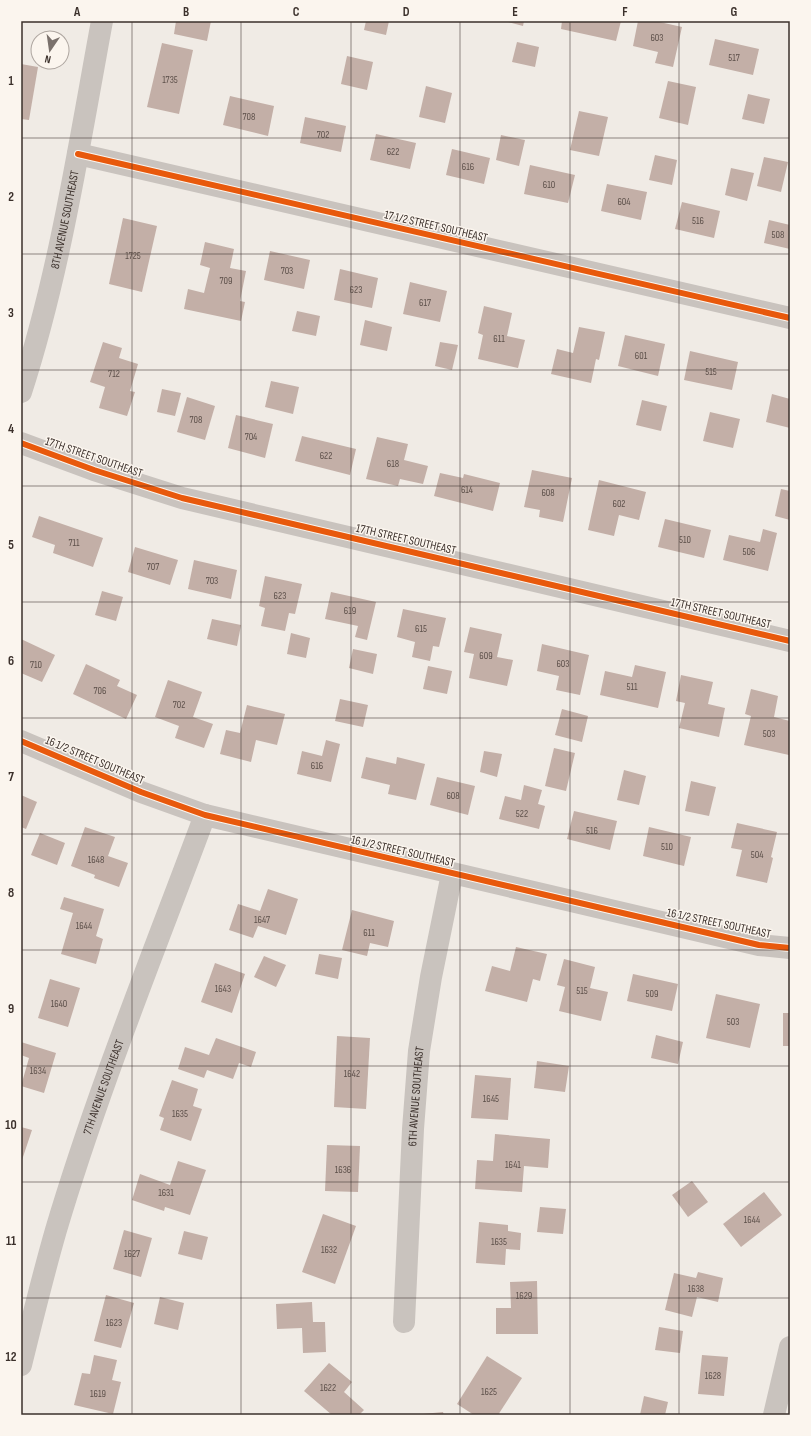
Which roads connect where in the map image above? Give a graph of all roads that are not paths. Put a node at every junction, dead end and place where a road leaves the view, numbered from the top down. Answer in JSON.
{"nodes":[{"id":1,"x":102,"y":21,"type":"edge"},
{"id":2,"x":78,"y":154,"type":"junction"},
{"id":3,"x":790,"y":318,"type":"edge"},
{"id":4,"x":21,"y":392,"type":"edge"},
{"id":5,"x":21,"y":443,"type":"edge"},
{"id":6,"x":790,"y":641,"type":"edge"},
{"id":7,"x":21,"y":741,"type":"edge"},
{"id":8,"x":205,"y":815,"type":"junction"},
{"id":9,"x":452,"y":874,"type":"junction"},
{"id":10,"x":790,"y":948,"type":"edge"},
{"id":11,"x":404,"y":1322,"type":"dead end"},
{"id":12,"x":790,"y":1347,"type":"edge"},
{"id":13,"x":21,"y":1365,"type":"edge"},
{"id":14,"x":774,"y":1415,"type":"edge"}],
"edges":[{"from":1,"to":2,"type":"street","name":"8TH AVENUE SOUTHEAST"},
{"from":2,"to":3,"type":"street","name":"17 1/2 STREET SOUTHEAST"},
{"from":2,"to":4,"type":"street","name":"8TH AVENUE SOUTHEAST"},
{"from":5,"to":6,"type":"street","name":"17TH STREET SOUTHEAST"},
{"from":7,"to":8,"type":"street","name":"16 1/2 STREET SOUTHEAST"},
{"from":8,"to":9,"type":"street","name":"16 1/2 STREET SOUTHEAST"},
{"from":8,"to":13,"type":"street","name":"7TH AVENUE SOUTHEAST"},
{"from":9,"to":10,"type":"street","name":"16 1/2 STREET SOUTHEAST"},
{"from":9,"to":11,"type":"street","name":"6TH AVENUE SOUTHEAST"},
{"from":12,"to":14,"type":"street"}]}
